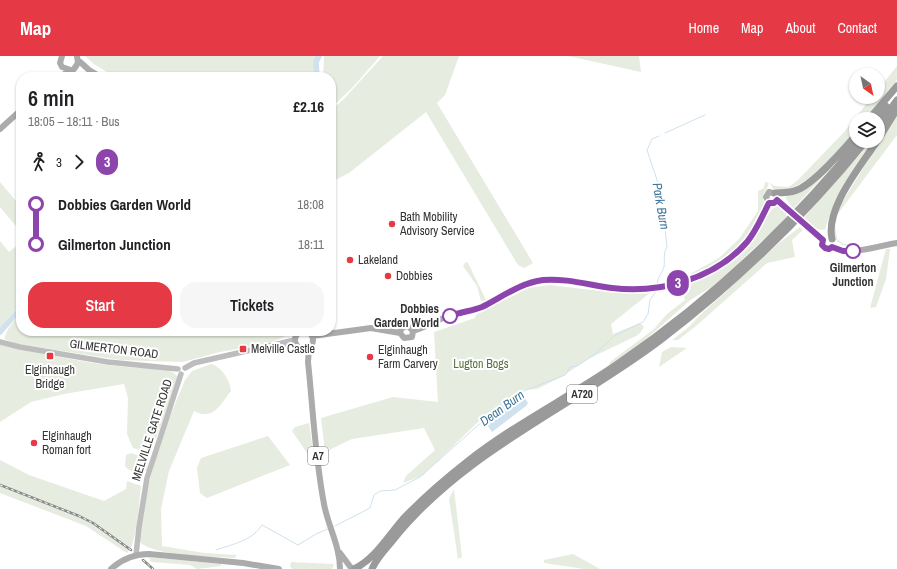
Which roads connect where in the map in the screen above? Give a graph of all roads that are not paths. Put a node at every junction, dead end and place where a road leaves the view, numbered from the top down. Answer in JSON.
{"nodes":[{"id":1,"x":55,"y":56,"type":"edge"},
{"id":2,"x":62,"y":56,"type":"edge"},
{"id":3,"x":77,"y":57,"type":"edge"},
{"id":4,"x":60,"y":64,"type":"junction"},
{"id":5,"x":72,"y":69,"type":"junction"},
{"id":6,"x":89,"y":70,"type":"junction"},
{"id":7,"x":59,"y":72,"type":"edge"},
{"id":8,"x":67,"y":72,"type":"edge"},
{"id":9,"x":92,"y":72,"type":"edge"},
{"id":10,"x":897,"y":86,"type":"edge"},
{"id":11,"x":897,"y":91,"type":"edge"},
{"id":12,"x":897,"y":100,"type":"edge"},
{"id":13,"x":897,"y":109,"type":"edge"},
{"id":14,"x":875,"y":112,"type":"edge"},
{"id":15,"x":881,"y":112,"type":"edge"},
{"id":16,"x":16,"y":115,"type":"edge"},
{"id":17,"x":885,"y":116,"type":"edge"},
{"id":18,"x":0,"y":129,"type":"edge"},
{"id":19,"x":885,"y":129,"type":"edge"},
{"id":20,"x":849,"y":143,"type":"edge"},
{"id":21,"x":853,"y":148,"type":"edge"},
{"id":22,"x":860,"y":148,"type":"edge"},
{"id":23,"x":873,"y":148,"type":"edge"},
{"id":24,"x":775,"y":192,"type":"junction"},
{"id":25,"x":777,"y":200,"type":"junction"},
{"id":26,"x":769,"y":203,"type":"junction"},
{"id":27,"x":823,"y":240,"type":"junction"},
{"id":28,"x":832,"y":243,"type":"junction"},
{"id":29,"x":897,"y":243,"type":"edge"},
{"id":30,"x":413,"y":331,"type":"junction"},
{"id":31,"x":400,"y":333,"type":"junction"},
{"id":32,"x":336,"y":334,"type":"edge"},
{"id":33,"x":310,"y":336,"type":"edge"},
{"id":34,"x":324,"y":336,"type":"edge"},
{"id":35,"x":313,"y":339,"type":"junction"},
{"id":36,"x":298,"y":340,"type":"edge"},
{"id":37,"x":0,"y":342,"type":"edge"},
{"id":38,"x":309,"y":348,"type":"junction"},
{"id":39,"x":308,"y":362,"type":"junction"},
{"id":40,"x":180,"y":372,"type":"junction"},
{"id":41,"x":137,"y":540,"type":"junction"},
{"id":42,"x":337,"y":549,"type":"junction"},
{"id":43,"x":149,"y":554,"type":"junction"},
{"id":44,"x":136,"y":555,"type":"junction"},
{"id":45,"x":111,"y":569,"type":"edge"},
{"id":46,"x":279,"y":569,"type":"edge"},
{"id":47,"x":340,"y":569,"type":"edge"},
{"id":48,"x":353,"y":569,"type":"edge"},
{"id":49,"x":372,"y":569,"type":"edge"}],
"edges":[{"from":1,"to":4,"type":"main road"},
{"from":2,"to":4,"type":"main road"},
{"from":3,"to":5,"type":"main road"},
{"from":3,"to":6,"type":"main road"},
{"from":4,"to":5,"type":"main road"},
{"from":4,"to":7,"type":"main road"},
{"from":5,"to":6,"type":"main road"},
{"from":5,"to":8,"type":"main road"},
{"from":6,"to":9,"type":"main road"},
{"from":10,"to":14,"type":"highway"},
{"from":11,"to":15,"type":"highway"},
{"from":12,"to":17,"type":"highway"},
{"from":13,"to":19,"type":"highway"},
{"from":16,"to":18,"type":"main road"},
{"from":20,"to":24,"type":"highway"},
{"from":21,"to":48,"type":"highway","number":"A720"},
{"from":22,"to":49,"type":"highway","number":"A720"},
{"from":23,"to":28,"type":"highway"},
{"from":24,"to":25,"type":"main road"},
{"from":24,"to":26,"type":"main road"},
{"from":25,"to":26,"type":"main road"},
{"from":25,"to":27,"type":"main road","bridge":true},
{"from":26,"to":30,"type":"main road"},
{"from":27,"to":28,"type":"main road"},
{"from":27,"to":28,"type":"main road"},
{"from":28,"to":29,"type":"main road"},
{"from":30,"to":31,"type":"main road"},
{"from":30,"to":31,"type":"main road"},
{"from":31,"to":32,"type":"main road"},
{"from":33,"to":35,"type":"main road"},
{"from":34,"to":35,"type":"main road"},
{"from":35,"to":38,"type":"main road"},
{"from":36,"to":38,"type":"main road"},
{"from":36,"to":39,"type":"main road","number":"A7"},
{"from":36,"to":40,"type":"main road","name":"MELVILLE GATE ROAD"},
{"from":37,"to":40,"type":"main road","name":"GILMERTON ROAD"},
{"from":38,"to":39,"type":"main road","number":"A7"},
{"from":39,"to":42,"type":"main road","number":"A7"},
{"from":40,"to":41,"type":"main road","name":"MELVILLE GATE ROAD"},
{"from":41,"to":43,"type":"main road"},
{"from":41,"to":44,"type":"main road","name":"MELVILLE GATE ROAD"},
{"from":42,"to":47,"type":"main road","number":"A7"},
{"from":42,"to":48,"type":"main road","number":"A7"},
{"from":43,"to":44,"type":"main road"},
{"from":43,"to":46,"type":"main road"},
{"from":44,"to":45,"type":"main road"}]}
